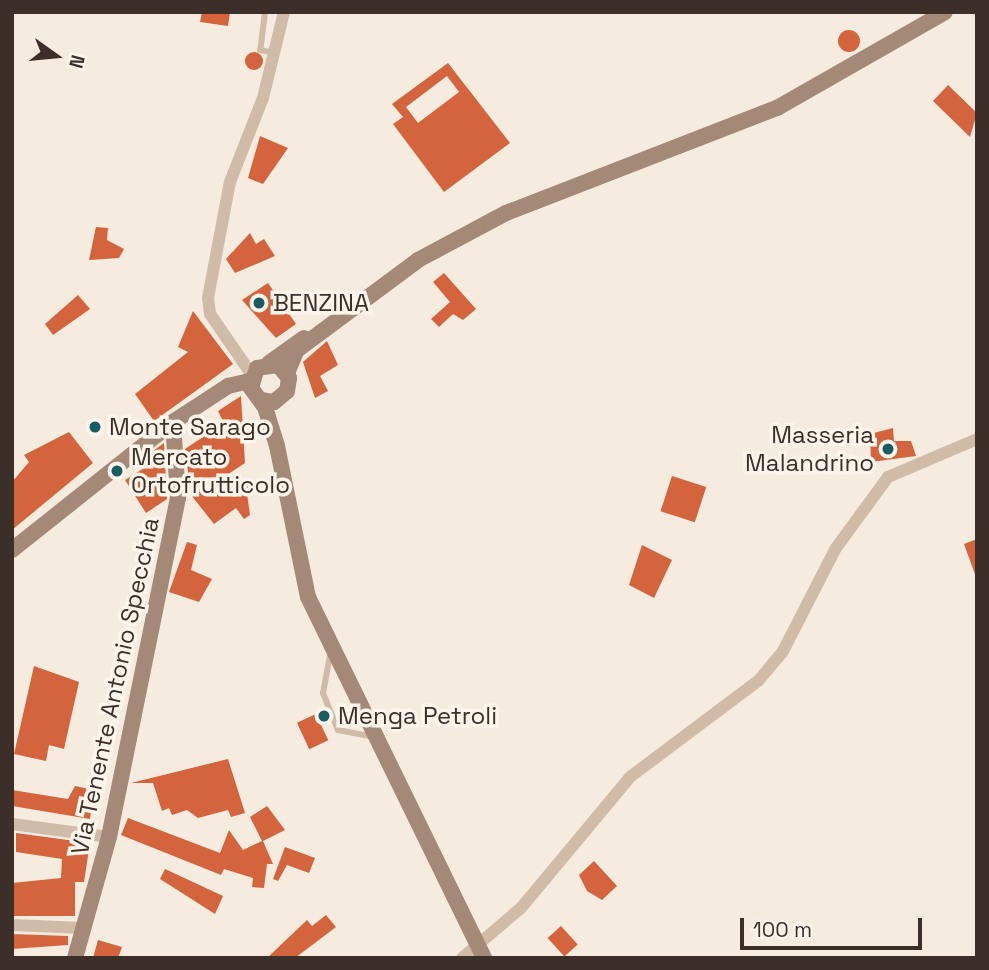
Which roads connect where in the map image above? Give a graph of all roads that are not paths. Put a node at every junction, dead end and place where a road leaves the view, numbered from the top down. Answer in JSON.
{"nodes":[{"id":1,"x":265,"y":12,"type":"edge"},
{"id":2,"x":284,"y":12,"type":"edge"},
{"id":3,"x":944,"y":12,"type":"edge"},
{"id":4,"x":275,"y":53,"type":"junction"},
{"id":5,"x":327,"y":324,"type":"junction"},
{"id":6,"x":269,"y":363,"type":"junction"},
{"id":7,"x":287,"y":373,"type":"junction"},
{"id":8,"x":254,"y":387,"type":"junction"},
{"id":9,"x":282,"y":398,"type":"junction"},
{"id":10,"x":173,"y":422,"type":"junction"},
{"id":11,"x":977,"y":439,"type":"edge"},
{"id":12,"x":277,"y":446,"type":"junction"},
{"id":13,"x":12,"y":550,"type":"edge"},
{"id":14,"x":331,"y":650,"type":"junction"},
{"id":15,"x":373,"y":737,"type":"junction"},
{"id":16,"x":12,"y":824,"type":"edge"},
{"id":17,"x":109,"y":837,"type":"junction"},
{"id":18,"x":12,"y":925,"type":"edge"},
{"id":19,"x":83,"y":928,"type":"junction"},
{"id":20,"x":480,"y":951,"type":"edge"},
{"id":21,"x":75,"y":958,"type":"edge"},
{"id":22,"x":462,"y":958,"type":"edge"}],
"edges":[{"from":1,"to":4,"type":"lane"},
{"from":2,"to":4,"type":"street"},
{"from":3,"to":5,"type":"main road"},
{"from":4,"to":8,"type":"street"},
{"from":5,"to":6,"type":"main road"},
{"from":5,"to":7,"type":"main road"},
{"from":6,"to":7,"type":"main road"},
{"from":6,"to":8,"type":"main road"},
{"from":7,"to":9,"type":"main road"},
{"from":8,"to":9,"type":"main road"},
{"from":8,"to":10,"type":"main road"},
{"from":8,"to":12,"type":"main road"},
{"from":9,"to":12,"type":"main road"},
{"from":10,"to":13,"type":"main road"},
{"from":10,"to":17,"type":"main road","name":"Via Tenente Antonio Specchia"},
{"from":11,"to":20,"type":"street"},
{"from":12,"to":14,"type":"main road"},
{"from":14,"to":15,"type":"main road"},
{"from":14,"to":15,"type":"lane"},
{"from":15,"to":20,"type":"main road"},
{"from":16,"to":17,"type":"street"},
{"from":17,"to":19,"type":"main road","name":"Via Tenente Antonio Specchia"},
{"from":18,"to":19,"type":"street"},
{"from":19,"to":21,"type":"main road","name":"Via Tenente Antonio Specchia"},
{"from":20,"to":22,"type":"street"}]}
